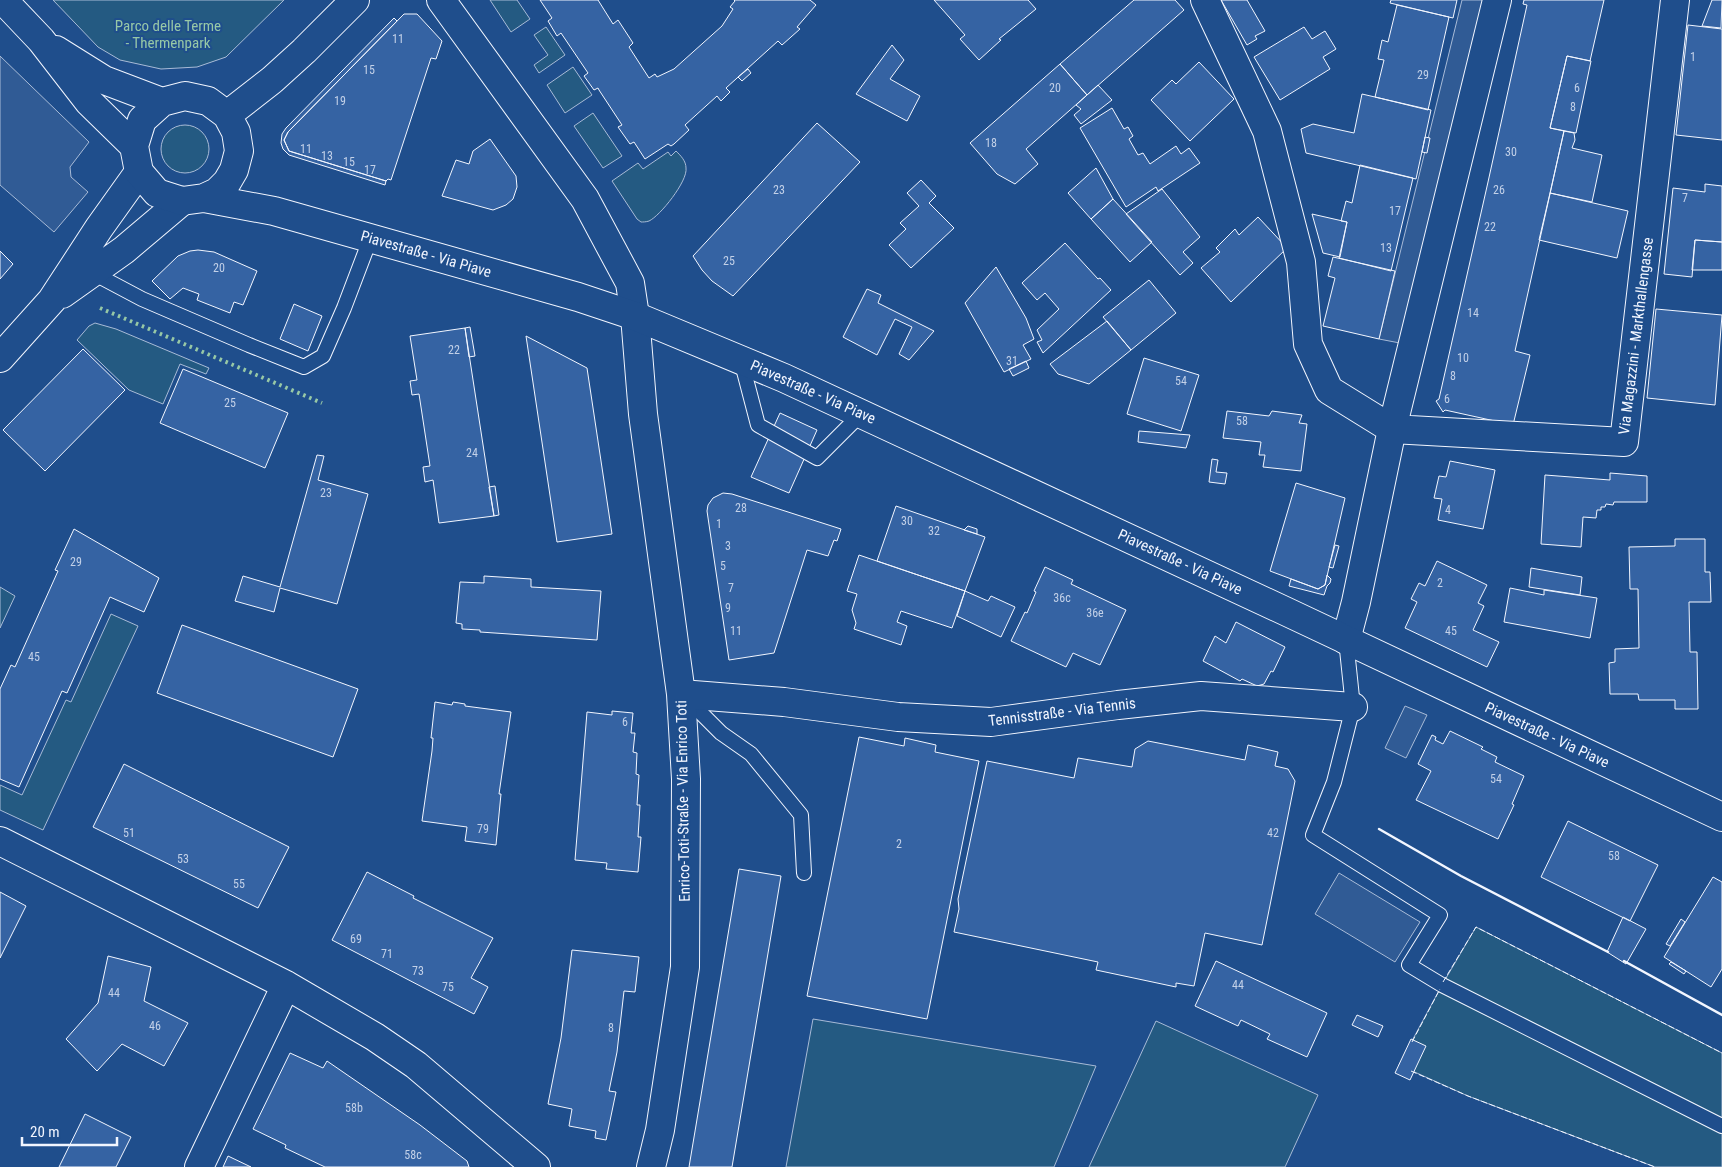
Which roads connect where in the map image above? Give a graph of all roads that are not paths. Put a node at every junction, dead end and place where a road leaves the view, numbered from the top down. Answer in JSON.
{"nodes":[{"id":1,"x":4,"y":0,"type":"edge"},
{"id":2,"x":355,"y":0,"type":"edge"},
{"id":3,"x":441,"y":0,"type":"edge"},
{"id":4,"x":1205,"y":0,"type":"edge"},
{"id":5,"x":1497,"y":0,"type":"edge"},
{"id":6,"x":1675,"y":0,"type":"edge"},
{"id":7,"x":41,"y":40,"type":"junction"},
{"id":8,"x":162,"y":102,"type":"junction"},
{"id":9,"x":226,"y":115,"type":"junction"},
{"id":10,"x":134,"y":146,"type":"junction"},
{"id":11,"x":234,"y":170,"type":"junction"},
{"id":12,"x":139,"y":172,"type":"junction"},
{"id":13,"x":193,"y":200,"type":"junction"},
{"id":14,"x":274,"y":211,"type":"junction"},
{"id":15,"x":371,"y":237,"type":"junction"},
{"id":16,"x":93,"y":273,"type":"junction"},
{"id":17,"x":52,"y":300,"type":"junction"},
{"id":18,"x":635,"y":316,"type":"junction"},
{"id":19,"x":0,"y":358,"type":"edge"},
{"id":20,"x":741,"y":360,"type":"junction"},
{"id":21,"x":861,"y":414,"type":"junction"},
{"id":22,"x":1392,"y":429,"type":"junction"},
{"id":23,"x":1346,"y":640,"type":"junction"},
{"id":24,"x":681,"y":694,"type":"junction"},
{"id":25,"x":1353,"y":706,"type":"junction"},
{"id":26,"x":1722,"y":816,"type":"edge"},
{"id":27,"x":0,"y":841,"type":"edge"},
{"id":28,"x":804,"y":873,"type":"dead end"},
{"id":29,"x":286,"y":985,"type":"junction"},
{"id":30,"x":1722,"y":1126,"type":"edge"},
{"id":31,"x":199,"y":1167,"type":"edge"},
{"id":32,"x":536,"y":1167,"type":"edge"},
{"id":33,"x":651,"y":1167,"type":"edge"}],
"edges":[{"from":1,"to":7,"type":"street"},
{"from":2,"to":9,"type":"street"},
{"from":3,"to":18,"type":"street"},
{"from":4,"to":22,"type":"street"},
{"from":5,"to":22,"type":"street"},
{"from":6,"to":22,"type":"street","name":"Via Magazzini - Markthallengasse"},
{"from":7,"to":8,"type":"street"},
{"from":7,"to":10,"type":"street"},
{"from":8,"to":9,"type":"street"},
{"from":8,"to":10,"type":"street"},
{"from":9,"to":11,"type":"street"},
{"from":10,"to":12,"type":"street"},
{"from":11,"to":13,"type":"street"},
{"from":11,"to":14,"type":"street","name":"Piavestraße - Via Piave"},
{"from":12,"to":13,"type":"street","name":"Piavestraße - Via Piave"},
{"from":12,"to":17,"type":"street"},
{"from":13,"to":14,"type":"street","name":"Piavestraße - Via Piave"},
{"from":13,"to":16,"type":"street"},
{"from":14,"to":15,"type":"street","name":"Piavestraße - Via Piave"},
{"from":15,"to":16,"type":"lane"},
{"from":15,"to":18,"type":"street","name":"Piavestraße - Via Piave"},
{"from":16,"to":17,"type":"street"},
{"from":17,"to":19,"type":"street"},
{"from":18,"to":20,"type":"street","name":"Piavestraße - Via Piave"},
{"from":18,"to":24,"type":"street","name":"Enrico-Toti-Straße - Via Enrico Toti"},
{"from":20,"to":21,"type":"street","name":"Piavestraße - Via Piave"},
{"from":20,"to":21,"type":"lane"},
{"from":21,"to":23,"type":"street","name":"Piavestraße - Via Piave"},
{"from":22,"to":23,"type":"street"},
{"from":23,"to":25,"type":"lane"},
{"from":23,"to":26,"type":"street","name":"Piavestraße - Via Piave"},
{"from":24,"to":25,"type":"street","name":"Tennisstraße - Via Tennis"},
{"from":24,"to":28,"type":"lane"},
{"from":24,"to":33,"type":"street","name":"Enrico-Toti-Straße - Via Enrico Toti"},
{"from":25,"to":30,"type":"lane"},
{"from":27,"to":29,"type":"street"},
{"from":29,"to":31,"type":"street"},
{"from":29,"to":32,"type":"street"}]}
